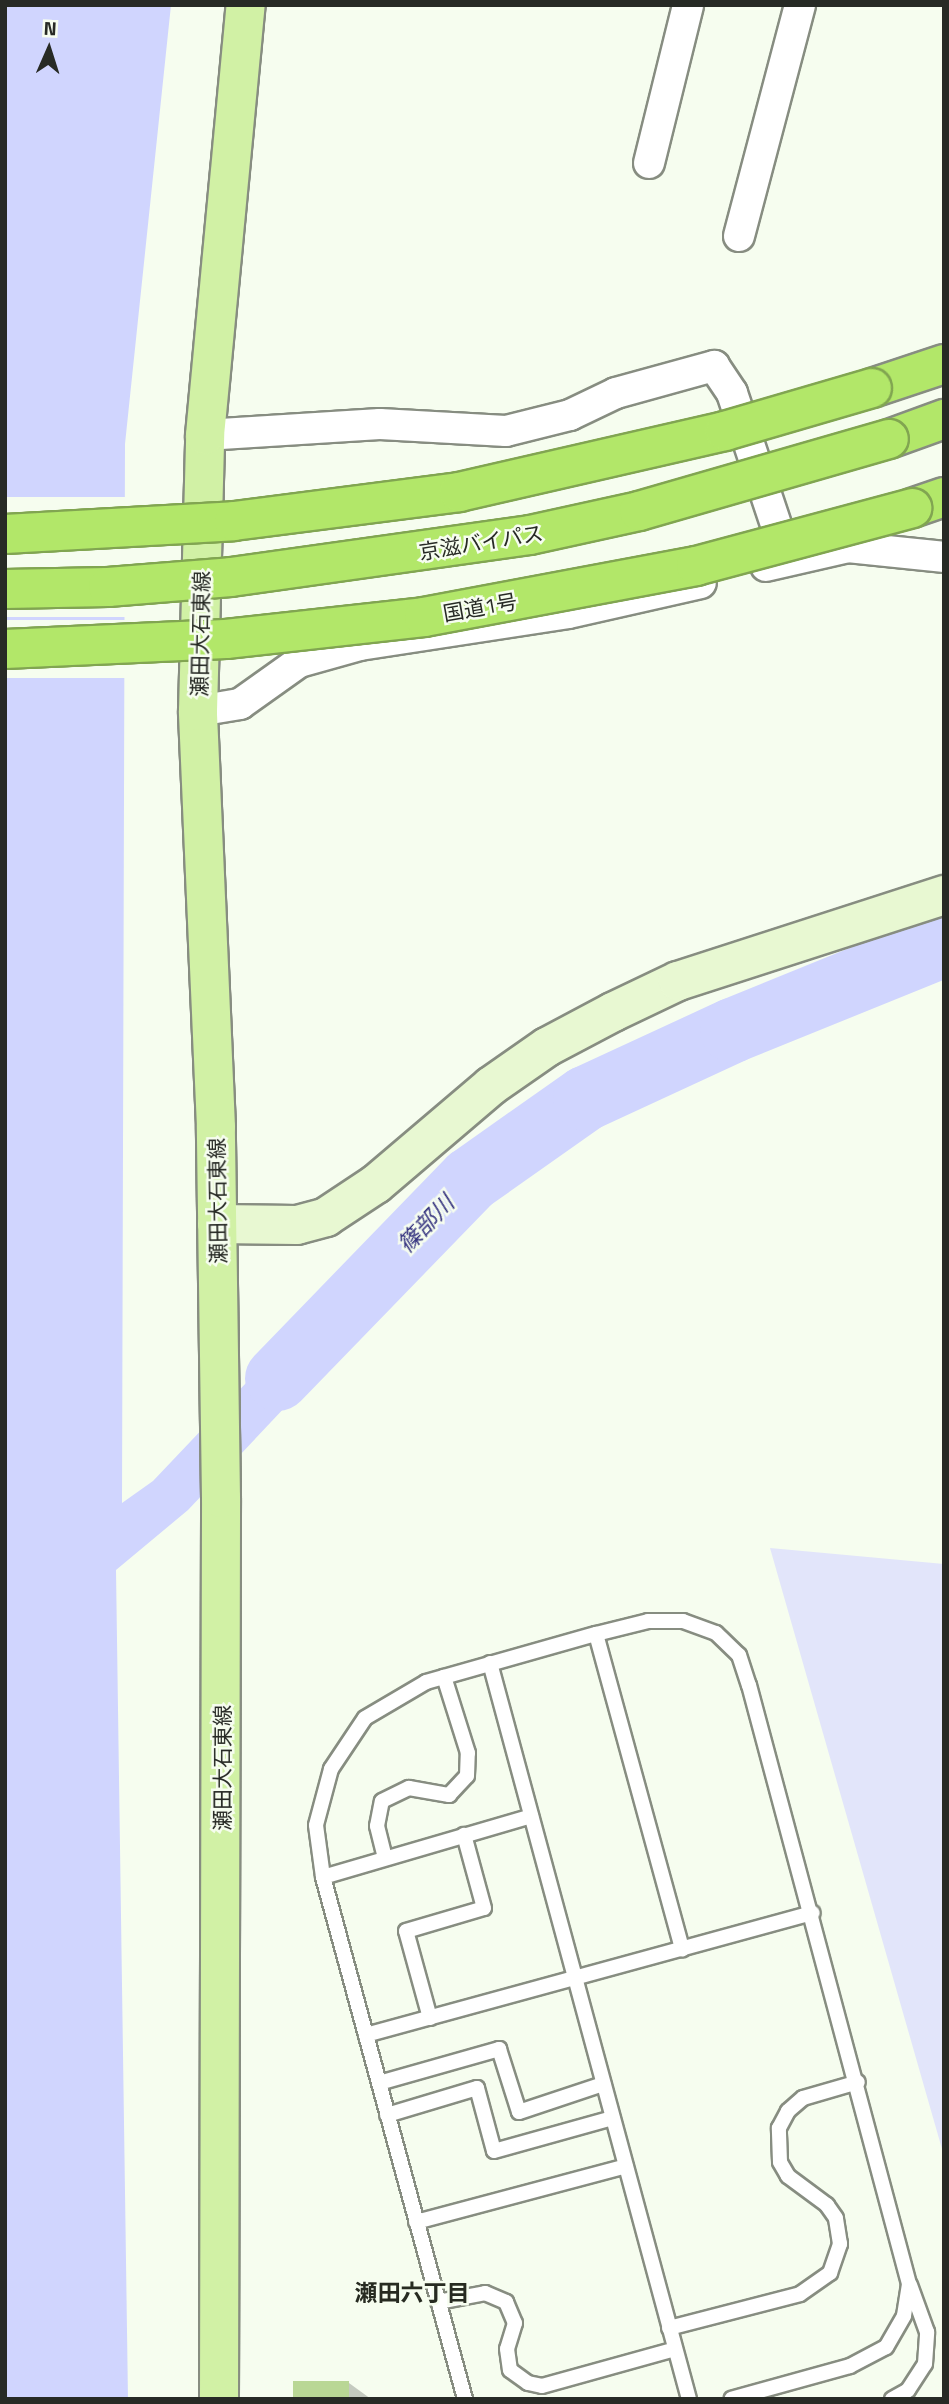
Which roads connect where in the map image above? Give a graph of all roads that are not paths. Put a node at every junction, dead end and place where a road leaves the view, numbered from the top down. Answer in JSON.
{"nodes":[{"id":1,"x":246,"y":5,"type":"edge"},
{"id":2,"x":688,"y":5,"type":"edge"},
{"id":3,"x":800,"y":5,"type":"edge"},
{"id":4,"x":649,"y":163,"type":"dead end"},
{"id":5,"x":739,"y":236,"type":"dead end"},
{"id":6,"x":944,"y":364,"type":"edge"},
{"id":7,"x":944,"y":419,"type":"edge"},
{"id":8,"x":205,"y":435,"type":"junction"},
{"id":9,"x":928,"y":503,"type":"edge"},
{"id":10,"x":5,"y":534,"type":"edge"},
{"id":11,"x":944,"y":557,"type":"edge"},
{"id":12,"x":788,"y":560,"type":"junction"},
{"id":13,"x":5,"y":589,"type":"edge"},
{"id":14,"x":5,"y":649,"type":"edge"},
{"id":15,"x":198,"y":711,"type":"junction"},
{"id":16,"x":944,"y":895,"type":"edge"},
{"id":17,"x":217,"y":1224,"type":"junction"},
{"id":18,"x":596,"y":1634,"type":"junction"},
{"id":19,"x":489,"y":1663,"type":"junction"},
{"id":20,"x":444,"y":1676,"type":"junction"},
{"id":21,"x":531,"y":1816,"type":"junction"},
{"id":22,"x":464,"y":1836,"type":"junction"},
{"id":23,"x":385,"y":1858,"type":"junction"},
{"id":24,"x":323,"y":1877,"type":"junction"},
{"id":25,"x":813,"y":1913,"type":"junction"},
{"id":26,"x":682,"y":1949,"type":"junction"},
{"id":27,"x":575,"y":1978,"type":"junction"},
{"id":28,"x":430,"y":2018,"type":"junction"},
{"id":29,"x":366,"y":2035,"type":"junction"},
{"id":30,"x":858,"y":2082,"type":"junction"},
{"id":31,"x":379,"y":2083,"type":"junction"},
{"id":32,"x":603,"y":2084,"type":"junction"},
{"id":33,"x":387,"y":2115,"type":"junction"},
{"id":34,"x":612,"y":2118,"type":"junction"},
{"id":35,"x":626,"y":2166,"type":"junction"},
{"id":36,"x":416,"y":2222,"type":"junction"},
{"id":37,"x":909,"y":2284,"type":"junction"},
{"id":38,"x":438,"y":2302,"type":"junction"},
{"id":39,"x":669,"y":2328,"type":"junction"},
{"id":40,"x":675,"y":2349,"type":"junction"},
{"id":41,"x":219,"y":2399,"type":"edge"},
{"id":42,"x":465,"y":2399,"type":"edge"},
{"id":43,"x":689,"y":2399,"type":"edge"},
{"id":44,"x":731,"y":2399,"type":"edge"},
{"id":45,"x":892,"y":2399,"type":"edge"}],
"edges":[{"from":1,"to":8,"type":"main road","name":"瀬田大石東線"},
{"from":2,"to":4,"type":"street"},
{"from":3,"to":5,"type":"street"},
{"from":6,"to":10,"type":"highway","bridge":true},
{"from":7,"to":13,"type":"highway","name":"京滋バイパス","bridge":true},
{"from":8,"to":12,"type":"street"},
{"from":8,"to":15,"type":"main road","name":"瀬田大石東線"},
{"from":9,"to":14,"type":"highway","name":"国道1号","bridge":true},
{"from":11,"to":12,"type":"street"},
{"from":12,"to":15,"type":"street"},
{"from":15,"to":17,"type":"main road","name":"瀬田大石東線"},
{"from":16,"to":17,"type":"street"},
{"from":17,"to":41,"type":"main road","name":"瀬田大石東線"},
{"from":18,"to":19,"type":"lane"},
{"from":18,"to":25,"type":"lane"},
{"from":18,"to":26,"type":"lane"},
{"from":19,"to":20,"type":"lane"},
{"from":19,"to":21,"type":"lane"},
{"from":20,"to":23,"type":"lane"},
{"from":20,"to":24,"type":"lane"},
{"from":21,"to":22,"type":"lane"},
{"from":21,"to":27,"type":"lane"},
{"from":22,"to":23,"type":"lane"},
{"from":22,"to":28,"type":"lane"},
{"from":23,"to":24,"type":"lane"},
{"from":24,"to":29,"type":"lane"},
{"from":25,"to":26,"type":"lane"},
{"from":25,"to":30,"type":"lane"},
{"from":26,"to":27,"type":"lane"},
{"from":27,"to":28,"type":"lane"},
{"from":27,"to":32,"type":"lane"},
{"from":28,"to":29,"type":"lane"},
{"from":29,"to":31,"type":"lane"},
{"from":30,"to":37,"type":"lane"},
{"from":30,"to":39,"type":"lane"},
{"from":31,"to":32,"type":"lane"},
{"from":31,"to":33,"type":"lane"},
{"from":32,"to":34,"type":"lane"},
{"from":33,"to":34,"type":"lane"},
{"from":33,"to":36,"type":"lane"},
{"from":34,"to":35,"type":"lane"},
{"from":35,"to":36,"type":"lane"},
{"from":35,"to":39,"type":"lane"},
{"from":36,"to":38,"type":"lane"},
{"from":37,"to":44,"type":"lane"},
{"from":37,"to":45,"type":"lane"},
{"from":38,"to":40,"type":"lane"},
{"from":38,"to":42,"type":"lane"},
{"from":39,"to":40,"type":"lane"},
{"from":40,"to":43,"type":"lane"}]}
